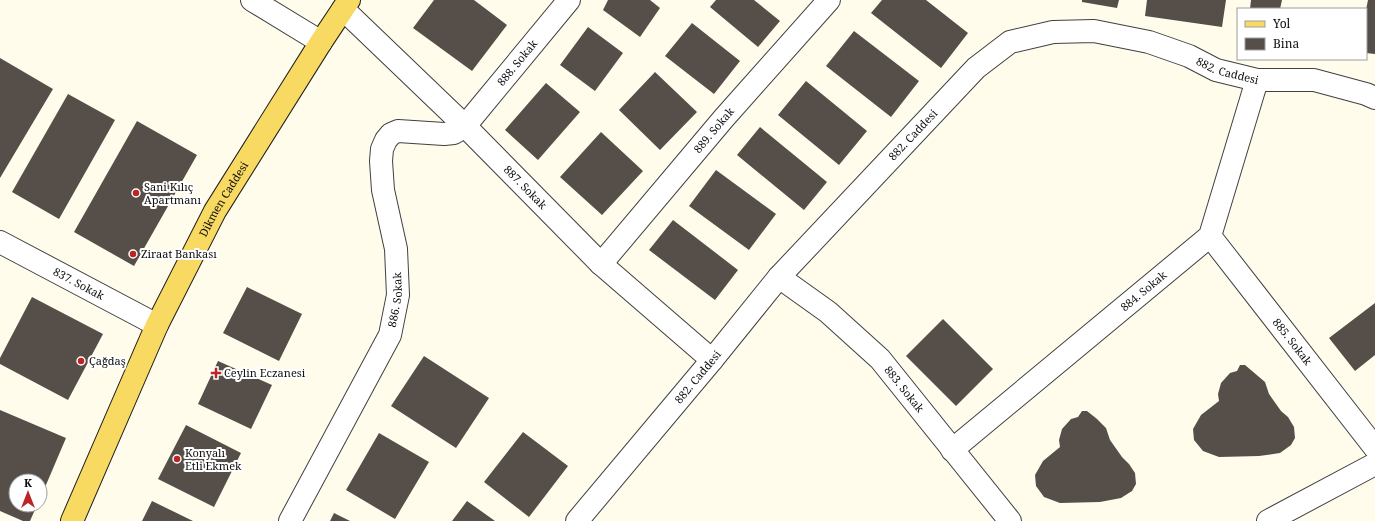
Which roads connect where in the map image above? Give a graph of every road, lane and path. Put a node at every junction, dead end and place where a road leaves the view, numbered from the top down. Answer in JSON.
{"nodes":[{"id":1,"x":252,"y":0,"type":"edge"},
{"id":2,"x":569,"y":0,"type":"edge"},
{"id":3,"x":830,"y":0,"type":"edge"},
{"id":4,"x":346,"y":5,"type":"edge"},
{"id":5,"x":321,"y":42,"type":"junction"},
{"id":6,"x":1257,"y":80,"type":"junction"},
{"id":7,"x":1375,"y":98,"type":"edge"},
{"id":8,"x":465,"y":126,"type":"junction"},
{"id":9,"x":1210,"y":236,"type":"junction"},
{"id":10,"x":0,"y":242,"type":"edge"},
{"id":11,"x":601,"y":264,"type":"junction"},
{"id":12,"x":779,"y":277,"type":"junction"},
{"id":13,"x":157,"y":325,"type":"junction"},
{"id":14,"x":712,"y":360,"type":"junction"},
{"id":15,"x":1375,"y":448,"type":"edge"},
{"id":16,"x":952,"y":450,"type":"junction"},
{"id":17,"x":1375,"y":464,"type":"edge"},
{"id":18,"x":72,"y":521,"type":"edge"},
{"id":19,"x":290,"y":521,"type":"edge"},
{"id":20,"x":577,"y":521,"type":"edge"},
{"id":21,"x":1010,"y":521,"type":"edge"},
{"id":22,"x":1268,"y":521,"type":"edge"}],
"edges":[{"from":1,"to":5,"type":"street"},
{"from":2,"to":8,"type":"street","name":"888. Sokak"},
{"from":3,"to":11,"type":"street","name":"889. Sokak"},
{"from":4,"to":5,"type":"main road","name":"Dikmen Caddesi"},
{"from":4,"to":8,"type":"street","name":"887. Sokak"},
{"from":5,"to":13,"type":"main road","name":"Dikmen Caddesi"},
{"from":6,"to":7,"type":"street","name":"882. Caddesi"},
{"from":6,"to":9,"type":"street"},
{"from":6,"to":12,"type":"street","name":"882. Caddesi"},
{"from":8,"to":11,"type":"street","name":"887. Sokak"},
{"from":8,"to":19,"type":"street","name":"886. Sokak"},
{"from":9,"to":15,"type":"street","name":"885. Sokak"},
{"from":9,"to":16,"type":"street","name":"884. Sokak"},
{"from":10,"to":13,"type":"street","name":"837. Sokak"},
{"from":11,"to":14,"type":"street","name":"887. Sokak"},
{"from":12,"to":14,"type":"street","name":"882. Caddesi"},
{"from":12,"to":16,"type":"street","name":"883. Sokak"},
{"from":13,"to":18,"type":"main road","name":"Dikmen Caddesi"},
{"from":14,"to":20,"type":"street","name":"882. Caddesi"},
{"from":16,"to":21,"type":"street","name":"883. Sokak"},
{"from":17,"to":22,"type":"street"}]}
